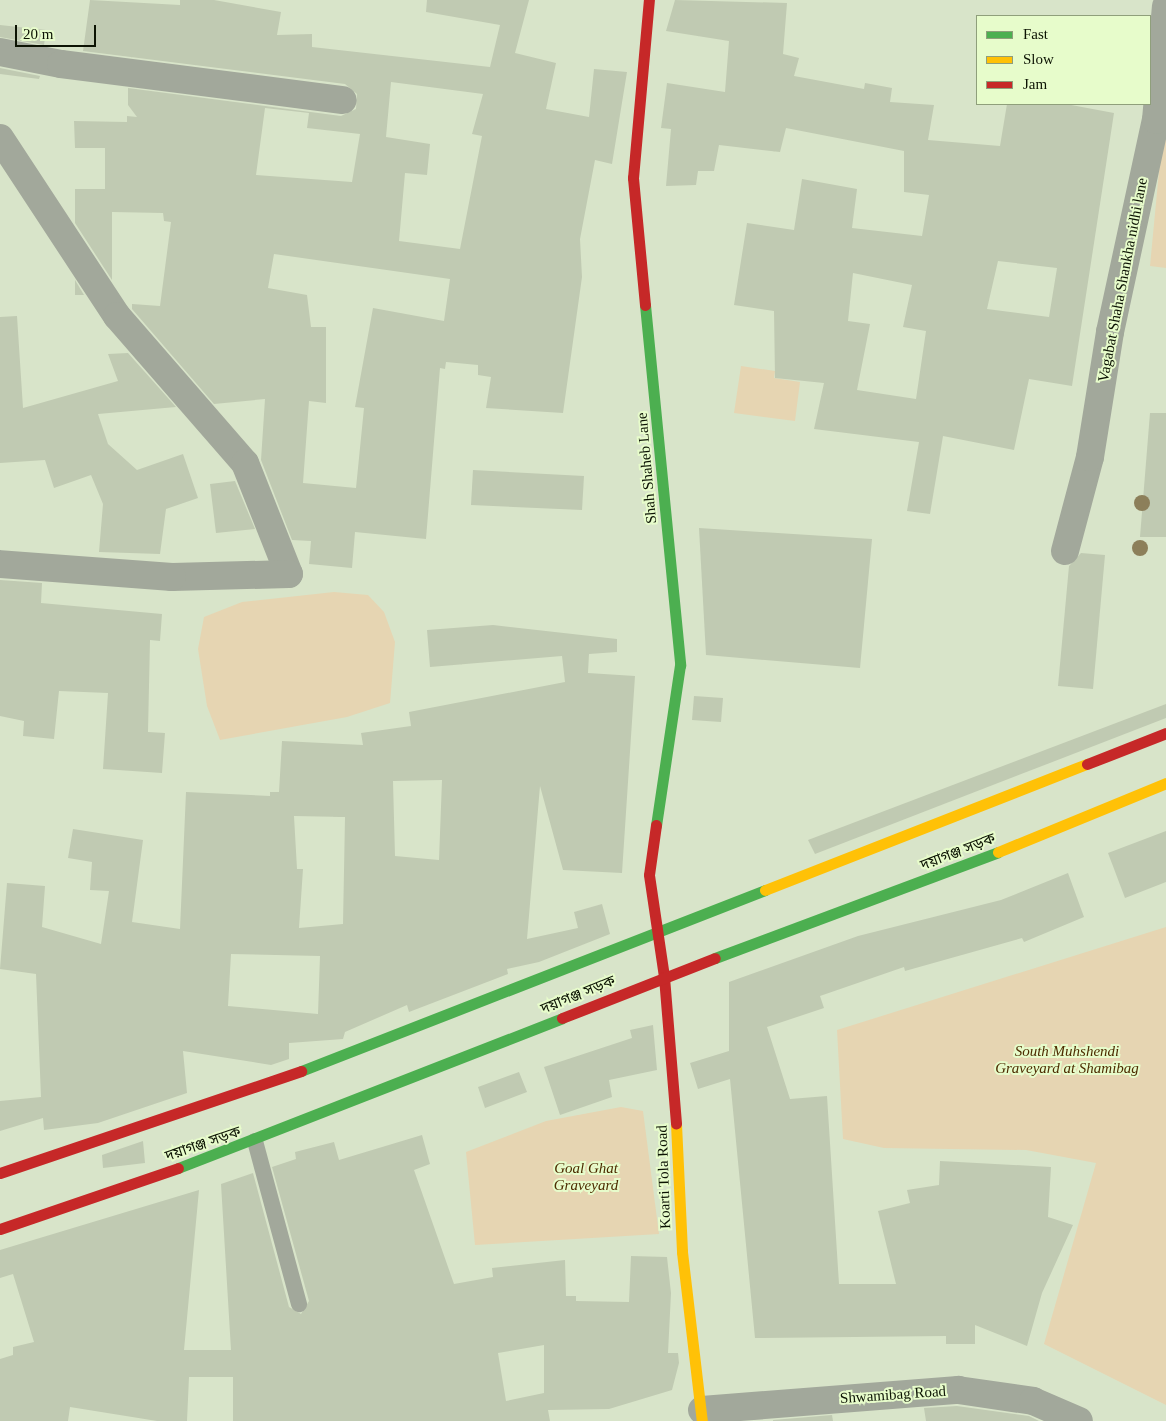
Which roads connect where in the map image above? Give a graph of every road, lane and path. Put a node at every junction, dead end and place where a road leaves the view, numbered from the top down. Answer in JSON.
{"nodes":[{"id":1,"x":649,"y":0,"type":"edge"},
{"id":2,"x":1166,"y":6,"type":"edge"},
{"id":3,"x":0,"y":52,"type":"edge"},
{"id":4,"x":343,"y":100,"type":"dead end"},
{"id":5,"x":0,"y":138,"type":"edge"},
{"id":6,"x":1065,"y":551,"type":"dead end"},
{"id":7,"x":0,"y":564,"type":"edge"},
{"id":8,"x":1166,"y":733,"type":"edge"},
{"id":9,"x":1166,"y":783,"type":"edge"},
{"id":10,"x":657,"y":932,"type":"junction"},
{"id":11,"x":664,"y":976,"type":"junction"},
{"id":12,"x":255,"y":1141,"type":"junction"},
{"id":13,"x":0,"y":1173,"type":"edge"},
{"id":14,"x":0,"y":1229,"type":"edge"},
{"id":15,"x":299,"y":1304,"type":"dead end"},
{"id":16,"x":702,"y":1415,"type":"edge"},
{"id":17,"x":1079,"y":1421,"type":"edge"}],
"edges":[{"from":1,"to":10,"type":"main road","name":"Shah Shaheb Lane"},
{"from":2,"to":6,"type":"street","name":"Vagabat Shaha Shankha nidhi lane"},
{"from":3,"to":4,"type":"street"},
{"from":5,"to":7,"type":"street"},
{"from":8,"to":10,"type":"main road","name":"দয়াগঞ্জ সড়ক"},
{"from":9,"to":11,"type":"main road","name":"দয়াগঞ্জ সড়ক"},
{"from":10,"to":11,"type":"main road","name":"Koarti Tola Road"},
{"from":10,"to":13,"type":"main road","name":"দয়াগঞ্জ সড়ক"},
{"from":11,"to":12,"type":"main road","name":"দয়াগঞ্জ সড়ক"},
{"from":11,"to":16,"type":"main road","name":"Koarti Tola Road"},
{"from":12,"to":14,"type":"main road","name":"দয়াগঞ্জ সড়ক"},
{"from":12,"to":15,"type":"lane"},
{"from":16,"to":17,"type":"street","name":"Shwamibag Road"}]}
